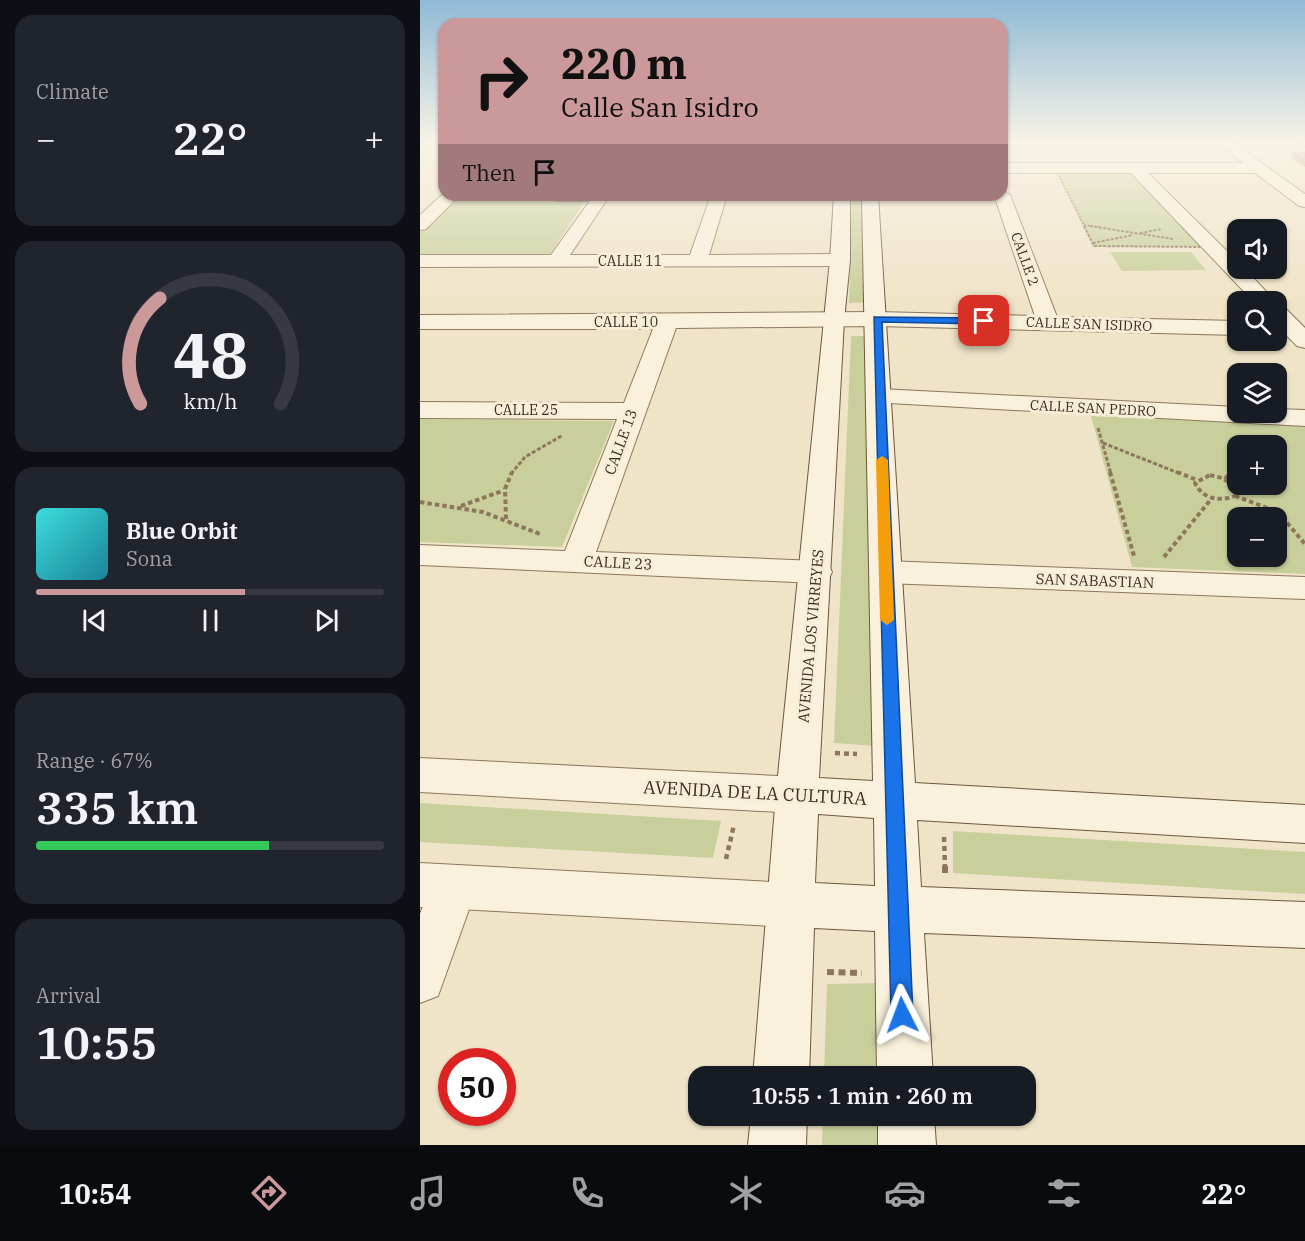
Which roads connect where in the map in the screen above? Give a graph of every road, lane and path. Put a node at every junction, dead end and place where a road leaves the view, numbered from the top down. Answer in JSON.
{"nodes":[{"id":1,"x":1068,"y":194,"type":"edge"},
{"id":2,"x":1159,"y":194,"type":"edge"},
{"id":3,"x":446,"y":201,"type":"edge"},
{"id":4,"x":591,"y":201,"type":"edge"},
{"id":5,"x":717,"y":201,"type":"edge"},
{"id":6,"x":842,"y":201,"type":"edge"},
{"id":7,"x":870,"y":201,"type":"edge"},
{"id":8,"x":1004,"y":201,"type":"edge"},
{"id":9,"x":420,"y":225,"type":"edge"},
{"id":10,"x":1084,"y":225,"type":"junction"},
{"id":11,"x":1181,"y":225,"type":"dead end"},
{"id":12,"x":1137,"y":234,"type":"junction"},
{"id":13,"x":1178,"y":240,"type":"dead end"},
{"id":14,"x":1188,"y":242,"type":"dead end"},
{"id":15,"x":1092,"y":243,"type":"junction"},
{"id":16,"x":1205,"y":245,"type":"junction"},
{"id":17,"x":840,"y":260,"type":"junction"},
{"id":18,"x":420,"y":261,"type":"edge"},
{"id":19,"x":556,"y":261,"type":"junction"},
{"id":20,"x":697,"y":261,"type":"junction"},
{"id":21,"x":1254,"y":291,"type":"edge"},
{"id":22,"x":877,"y":319,"type":"junction"},
{"id":23,"x":833,"y":321,"type":"junction"},
{"id":24,"x":420,"y":322,"type":"edge"},
{"id":25,"x":668,"y":322,"type":"junction"},
{"id":26,"x":1047,"y":322,"type":"junction"},
{"id":27,"x":1227,"y":328,"type":"edge"},
{"id":28,"x":880,"y":397,"type":"junction"},
{"id":29,"x":420,"y":410,"type":"edge"},
{"id":30,"x":632,"y":411,"type":"junction"},
{"id":31,"x":1305,"y":418,"type":"edge"},
{"id":32,"x":1096,"y":422,"type":"dead end"},
{"id":33,"x":569,"y":433,"type":"dead end"},
{"id":34,"x":1102,"y":443,"type":"junction"},
{"id":35,"x":1227,"y":477,"type":"edge"},
{"id":36,"x":1225,"y":479,"type":"junction"},
{"id":37,"x":1197,"y":480,"type":"junction"},
{"id":38,"x":502,"y":491,"type":"junction"},
{"id":39,"x":1235,"y":496,"type":"junction"},
{"id":40,"x":1212,"y":498,"type":"junction"},
{"id":41,"x":420,"y":502,"type":"edge"},
{"id":42,"x":458,"y":507,"type":"junction"},
{"id":43,"x":506,"y":519,"type":"junction"},
{"id":44,"x":543,"y":535,"type":"dead end"},
{"id":45,"x":1305,"y":544,"type":"edge"},
{"id":46,"x":420,"y":555,"type":"edge"},
{"id":47,"x":577,"y":561,"type":"junction"},
{"id":48,"x":1136,"y":561,"type":"dead end"},
{"id":49,"x":1160,"y":562,"type":"dead end"},
{"id":50,"x":816,"y":572,"type":"junction"},
{"id":51,"x":885,"y":572,"type":"junction"},
{"id":52,"x":1305,"y":588,"type":"edge"},
{"id":53,"x":420,"y":775,"type":"edge"},
{"id":54,"x":797,"y":795,"type":"junction"},
{"id":55,"x":894,"y":801,"type":"junction"},
{"id":56,"x":736,"y":817,"type":"dead end"},
{"id":57,"x":1305,"y":824,"type":"edge"},
{"id":58,"x":944,"y":830,"type":"dead end"},
{"id":59,"x":726,"y":859,"type":"dead end"},
{"id":60,"x":945,"y":878,"type":"dead end"},
{"id":61,"x":437,"y":886,"type":"edge"},
{"id":62,"x":792,"y":904,"type":"junction"},
{"id":63,"x":898,"y":908,"type":"junction"},
{"id":64,"x":1305,"y":925,"type":"edge"},
{"id":65,"x":823,"y":972,"type":"dead end"},
{"id":66,"x":870,"y":973,"type":"dead end"},
{"id":67,"x":420,"y":978,"type":"edge"},
{"id":68,"x":782,"y":1066,"type":"edge"},
{"id":69,"x":904,"y":1066,"type":"edge"},
{"id":70,"x":778,"y":1126,"type":"edge"},
{"id":71,"x":906,"y":1126,"type":"edge"},
{"id":72,"x":777,"y":1145,"type":"edge"},
{"id":73,"x":907,"y":1145,"type":"edge"}],
"edges":[{"from":1,"to":10,"type":"path"},
{"from":2,"to":16,"type":"street"},
{"from":3,"to":9,"type":"street"},
{"from":4,"to":19,"type":"street"},
{"from":5,"to":20,"type":"street"},
{"from":6,"to":17,"type":"street","name":"AVENIDA LOS VIRREYES"},
{"from":7,"to":22,"type":"street"},
{"from":8,"to":26,"type":"street","name":"CALLE 2"},
{"from":10,"to":12,"type":"path"},
{"from":10,"to":15,"type":"path"},
{"from":11,"to":12,"type":"path"},
{"from":12,"to":13,"type":"path"},
{"from":12,"to":15,"type":"path"},
{"from":14,"to":16,"type":"path"},
{"from":15,"to":16,"type":"path"},
{"from":16,"to":21,"type":"street"},
{"from":17,"to":20,"type":"street","name":"CALLE 11"},
{"from":17,"to":23,"type":"street","name":"AVENIDA LOS VIRREYES"},
{"from":18,"to":19,"type":"street","name":"CALLE 11"},
{"from":19,"to":20,"type":"street","name":"CALLE 11"},
{"from":22,"to":23,"type":"street","name":"CALLE SAN ISIDRO"},
{"from":22,"to":26,"type":"street","name":"CALLE SAN ISIDRO"},
{"from":22,"to":28,"type":"street"},
{"from":23,"to":25,"type":"street","name":"CALLE 10"},
{"from":23,"to":50,"type":"street","name":"AVENIDA LOS VIRREYES"},
{"from":24,"to":25,"type":"street","name":"CALLE 10"},
{"from":25,"to":30,"type":"street","name":"CALLE 13"},
{"from":26,"to":27,"type":"street","name":"CALLE SAN ISIDRO"},
{"from":28,"to":31,"type":"street","name":"CALLE SAN PEDRO"},
{"from":28,"to":51,"type":"street"},
{"from":29,"to":30,"type":"street","name":"CALLE 25"},
{"from":30,"to":47,"type":"street","name":"CALLE 13"},
{"from":32,"to":34,"type":"path"},
{"from":33,"to":38,"type":"path"},
{"from":34,"to":37,"type":"path"},
{"from":34,"to":48,"type":"path"},
{"from":35,"to":36,"type":"path"},
{"from":36,"to":37,"type":"path"},
{"from":36,"to":39,"type":"path"},
{"from":37,"to":40,"type":"path"},
{"from":38,"to":42,"type":"path"},
{"from":38,"to":43,"type":"path"},
{"from":39,"to":40,"type":"path"},
{"from":39,"to":45,"type":"path"},
{"from":40,"to":49,"type":"path"},
{"from":41,"to":42,"type":"path"},
{"from":42,"to":43,"type":"path"},
{"from":43,"to":44,"type":"path"},
{"from":46,"to":47,"type":"street","name":"CALLE 23"},
{"from":47,"to":50,"type":"street","name":"CALLE 23"},
{"from":50,"to":54,"type":"street","name":"AVENIDA LOS VIRREYES"},
{"from":51,"to":52,"type":"street","name":"SAN SABASTIAN"},
{"from":51,"to":55,"type":"street"},
{"from":53,"to":54,"type":"street","name":"AVENIDA DE LA CULTURA"},
{"from":54,"to":55,"type":"street","name":"AVENIDA DE LA CULTURA"},
{"from":54,"to":62,"type":"street","name":"AVENIDA LOS VIRREYES"},
{"from":55,"to":57,"type":"street","name":"AVENIDA DE LA CULTURA"},
{"from":55,"to":63,"type":"street"},
{"from":56,"to":59,"type":"path"},
{"from":58,"to":60,"type":"path"},
{"from":61,"to":62,"type":"street"},
{"from":61,"to":67,"type":"street"},
{"from":62,"to":63,"type":"street"},
{"from":62,"to":68,"type":"street","name":"AVENIDA LOS VIRREYES"},
{"from":63,"to":64,"type":"street"},
{"from":63,"to":69,"type":"street"},
{"from":65,"to":66,"type":"path"},
{"from":70,"to":72,"type":"street"},
{"from":71,"to":73,"type":"street"}]}
